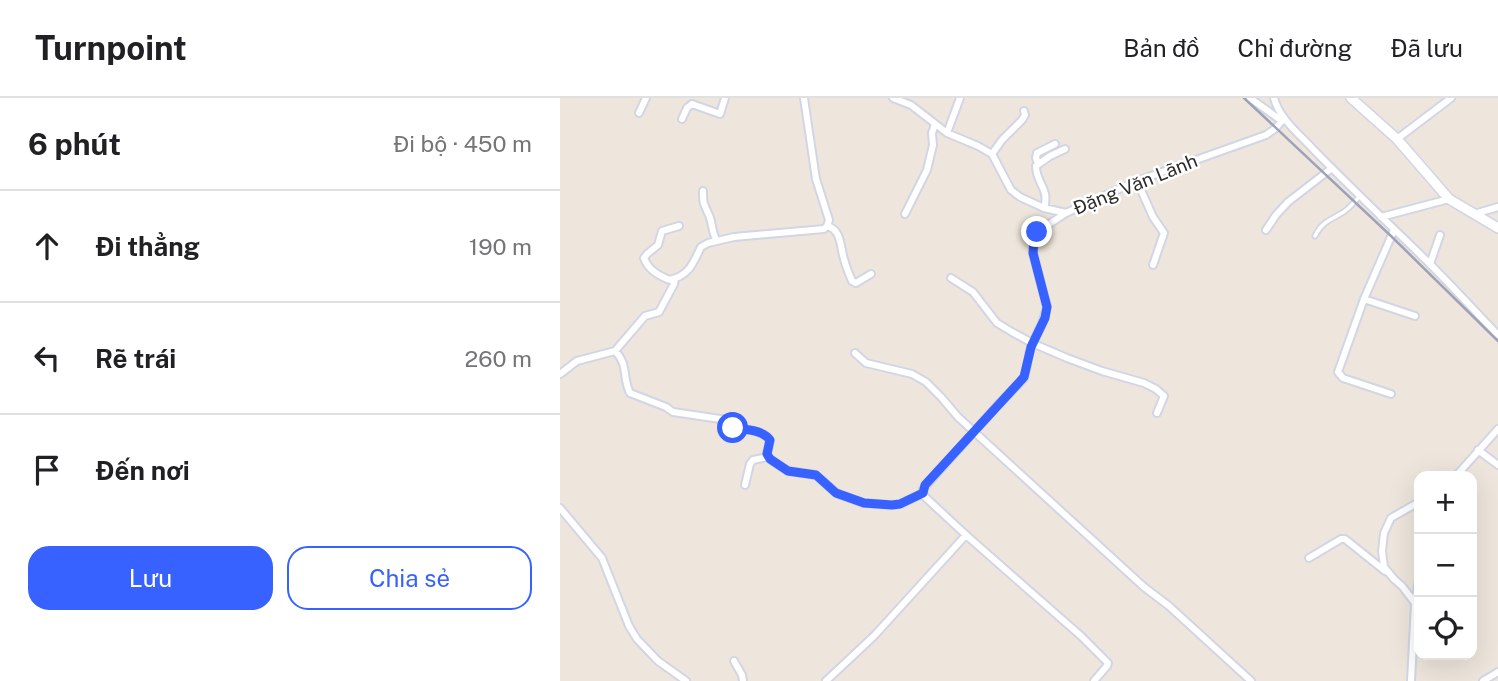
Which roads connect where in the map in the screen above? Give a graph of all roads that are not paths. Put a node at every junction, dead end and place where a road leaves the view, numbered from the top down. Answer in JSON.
{"nodes":[{"id":1,"x":646,"y":98,"type":"edge"},
{"id":2,"x":725,"y":98,"type":"edge"},
{"id":3,"x":804,"y":98,"type":"edge"},
{"id":4,"x":892,"y":98,"type":"edge"},
{"id":5,"x":960,"y":98,"type":"edge"},
{"id":6,"x":1250,"y":98,"type":"edge"},
{"id":7,"x":1274,"y":98,"type":"edge"},
{"id":8,"x":1351,"y":98,"type":"edge"},
{"id":9,"x":1451,"y":98,"type":"edge"},
{"id":10,"x":1024,"y":111,"type":"dead end"},
{"id":11,"x":639,"y":113,"type":"dead end"},
{"id":12,"x":682,"y":118,"type":"dead end"},
{"id":13,"x":1283,"y":119,"type":"junction"},
{"id":14,"x":935,"y":124,"type":"junction"},
{"id":15,"x":947,"y":133,"type":"junction"},
{"id":16,"x":1397,"y":139,"type":"junction"},
{"id":17,"x":1055,"y":144,"type":"dead end"},
{"id":18,"x":1065,"y":149,"type":"dead end"},
{"id":19,"x":992,"y":154,"type":"junction"},
{"id":20,"x":1038,"y":164,"type":"junction"},
{"id":21,"x":1332,"y":168,"type":"junction"},
{"id":22,"x":1137,"y":181,"type":"junction"},
{"id":23,"x":703,"y":191,"type":"dead end"},
{"id":24,"x":1360,"y":196,"type":"junction"},
{"id":25,"x":1449,"y":199,"type":"junction"},
{"id":26,"x":1498,"y":207,"type":"edge"},
{"id":27,"x":1044,"y":208,"type":"junction"},
{"id":28,"x":1066,"y":213,"type":"junction"},
{"id":29,"x":905,"y":214,"type":"dead end"},
{"id":30,"x":1474,"y":214,"type":"junction"},
{"id":31,"x":1381,"y":217,"type":"junction"},
{"id":32,"x":679,"y":226,"type":"dead end"},
{"id":33,"x":827,"y":226,"type":"junction"},
{"id":34,"x":1498,"y":228,"type":"edge"},
{"id":35,"x":1394,"y":229,"type":"junction"},
{"id":36,"x":1266,"y":230,"type":"dead end"},
{"id":37,"x":1440,"y":235,"type":"dead end"},
{"id":38,"x":1315,"y":236,"type":"dead end"},
{"id":39,"x":717,"y":241,"type":"junction"},
{"id":40,"x":1430,"y":264,"type":"junction"},
{"id":41,"x":1153,"y":265,"type":"dead end"},
{"id":42,"x":871,"y":274,"type":"dead end"},
{"id":43,"x":951,"y":278,"type":"dead end"},
{"id":44,"x":675,"y":279,"type":"junction"},
{"id":45,"x":1364,"y":299,"type":"junction"},
{"id":46,"x":1415,"y":316,"type":"dead end"},
{"id":47,"x":1498,"y":335,"type":"edge"},
{"id":48,"x":1032,"y":343,"type":"junction"},
{"id":49,"x":614,"y":351,"type":"junction"},
{"id":50,"x":855,"y":354,"type":"dead end"},
{"id":51,"x":560,"y":374,"type":"edge"},
{"id":52,"x":1391,"y":394,"type":"dead end"},
{"id":53,"x":1157,"y":413,"type":"dead end"},
{"id":54,"x":1498,"y":429,"type":"edge"},
{"id":55,"x":975,"y":431,"type":"junction"},
{"id":56,"x":1478,"y":450,"type":"junction"},
{"id":57,"x":768,"y":457,"type":"junction"},
{"id":58,"x":1498,"y":465,"type":"edge"},
{"id":59,"x":1459,"y":471,"type":"edge"},
{"id":60,"x":745,"y":485,"type":"dead end"},
{"id":61,"x":923,"y":493,"type":"junction"},
{"id":62,"x":1414,"y":505,"type":"edge"},
{"id":63,"x":560,"y":508,"type":"edge"},
{"id":64,"x":965,"y":535,"type":"junction"},
{"id":65,"x":1309,"y":558,"type":"dead end"},
{"id":66,"x":1388,"y":574,"type":"junction"},
{"id":67,"x":1414,"y":602,"type":"edge"},
{"id":68,"x":1414,"y":622,"type":"edge"},
{"id":69,"x":733,"y":661,"type":"dead end"},
{"id":70,"x":1498,"y":672,"type":"edge"},
{"id":71,"x":686,"y":681,"type":"edge"},
{"id":72,"x":743,"y":681,"type":"edge"},
{"id":73,"x":826,"y":681,"type":"edge"},
{"id":74,"x":1094,"y":681,"type":"edge"},
{"id":75,"x":1251,"y":681,"type":"edge"},
{"id":76,"x":1411,"y":681,"type":"edge"},
{"id":77,"x":1483,"y":681,"type":"edge"}],
"edges":[{"from":1,"to":11,"type":"street"},
{"from":2,"to":12,"type":"street"},
{"from":3,"to":33,"type":"street"},
{"from":4,"to":14,"type":"street"},
{"from":5,"to":15,"type":"street"},
{"from":6,"to":13,"type":"street"},
{"from":7,"to":13,"type":"street"},
{"from":8,"to":16,"type":"street"},
{"from":9,"to":16,"type":"street"},
{"from":10,"to":19,"type":"street"},
{"from":13,"to":21,"type":"street"},
{"from":13,"to":22,"type":"street","name":"Đặng Văn Lãnh"},
{"from":14,"to":15,"type":"street"},
{"from":14,"to":29,"type":"street"},
{"from":15,"to":19,"type":"street"},
{"from":16,"to":25,"type":"street"},
{"from":17,"to":20,"type":"street"},
{"from":18,"to":20,"type":"street"},
{"from":19,"to":27,"type":"street","name":"Đặng Văn Lãnh"},
{"from":20,"to":27,"type":"street"},
{"from":21,"to":24,"type":"street"},
{"from":21,"to":36,"type":"street"},
{"from":22,"to":28,"type":"street","name":"Đặng Văn Lãnh"},
{"from":22,"to":41,"type":"street"},
{"from":23,"to":39,"type":"street"},
{"from":24,"to":31,"type":"street"},
{"from":24,"to":38,"type":"lane"},
{"from":25,"to":30,"type":"street"},
{"from":25,"to":31,"type":"street"},
{"from":26,"to":30,"type":"street"},
{"from":27,"to":28,"type":"street","name":"Đặng Văn Lãnh"},
{"from":28,"to":48,"type":"street"},
{"from":30,"to":34,"type":"street"},
{"from":31,"to":35,"type":"street"},
{"from":32,"to":44,"type":"street"},
{"from":33,"to":39,"type":"street"},
{"from":33,"to":42,"type":"street"},
{"from":35,"to":40,"type":"street"},
{"from":35,"to":45,"type":"street"},
{"from":37,"to":40,"type":"street"},
{"from":39,"to":44,"type":"street"},
{"from":40,"to":47,"type":"street"},
{"from":43,"to":48,"type":"street"},
{"from":44,"to":49,"type":"street"},
{"from":45,"to":46,"type":"street"},
{"from":45,"to":52,"type":"street"},
{"from":48,"to":53,"type":"street"},
{"from":48,"to":55,"type":"street"},
{"from":49,"to":51,"type":"street"},
{"from":49,"to":57,"type":"street"},
{"from":50,"to":55,"type":"street"},
{"from":54,"to":56,"type":"street"},
{"from":55,"to":61,"type":"street"},
{"from":55,"to":75,"type":"street"},
{"from":56,"to":58,"type":"street"},
{"from":56,"to":59,"type":"street"},
{"from":57,"to":60,"type":"street"},
{"from":57,"to":61,"type":"street"},
{"from":61,"to":64,"type":"street"},
{"from":62,"to":66,"type":"street"},
{"from":63,"to":71,"type":"street"},
{"from":64,"to":73,"type":"street"},
{"from":64,"to":74,"type":"street"},
{"from":65,"to":66,"type":"street"},
{"from":66,"to":67,"type":"street"},
{"from":68,"to":76,"type":"street"},
{"from":69,"to":72,"type":"street"},
{"from":70,"to":77,"type":"street"}]}
